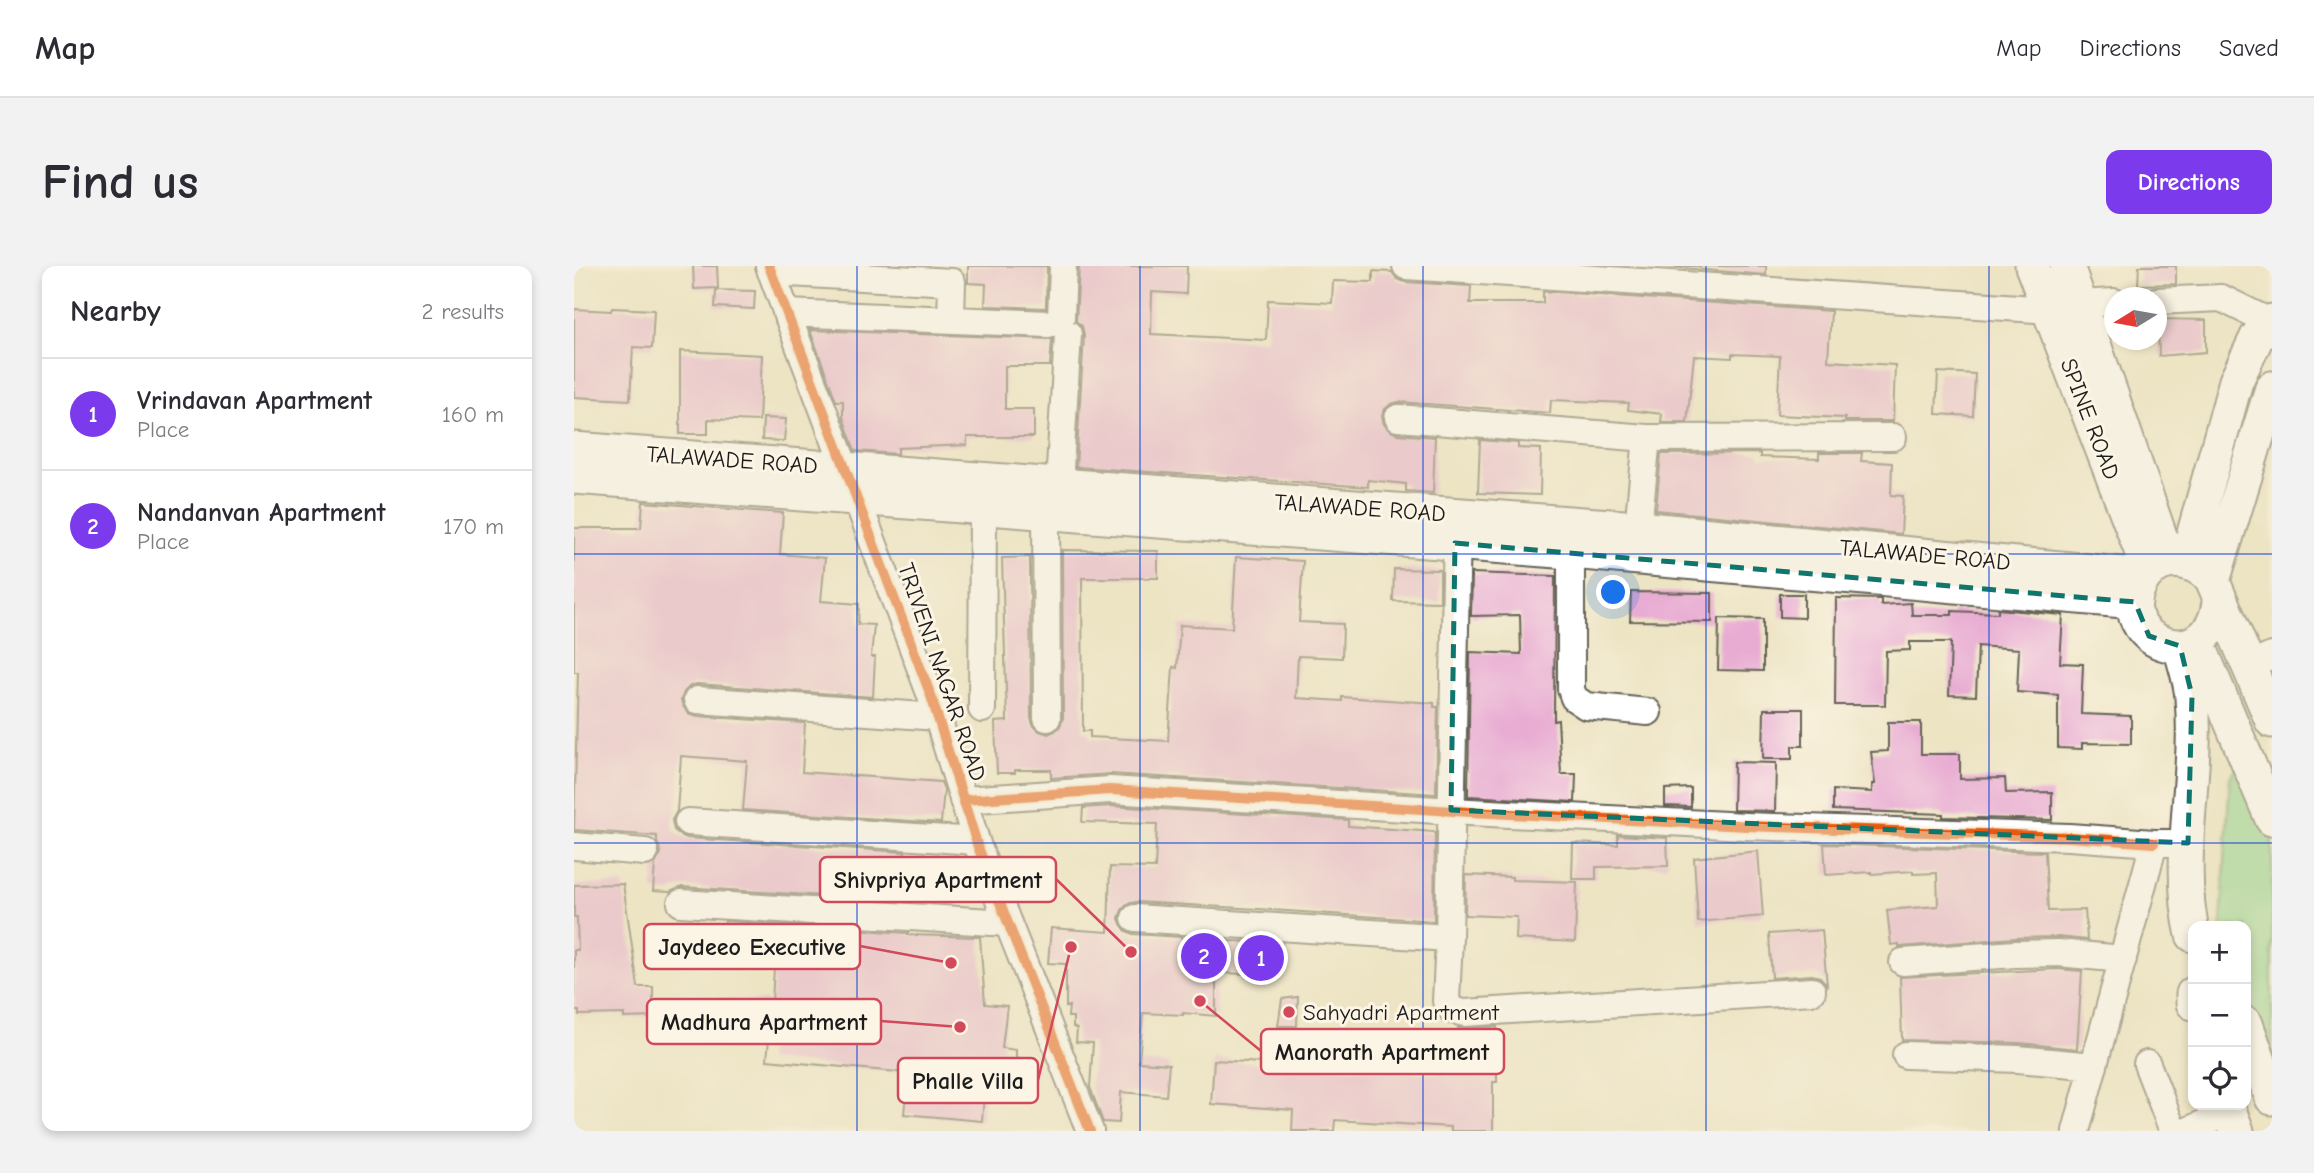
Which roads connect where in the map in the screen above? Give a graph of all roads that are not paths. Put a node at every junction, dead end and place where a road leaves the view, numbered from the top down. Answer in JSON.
{"nodes":[{"id":1,"x":1063,"y":266,"type":"edge"},
{"id":2,"x":1406,"y":266,"type":"edge"},
{"id":3,"x":2032,"y":266,"type":"edge"},
{"id":4,"x":2067,"y":266,"type":"edge"},
{"id":5,"x":770,"y":269,"type":"edge"},
{"id":6,"x":2167,"y":301,"type":"edge"},
{"id":7,"x":2104,"y":303,"type":"edge"},
{"id":8,"x":2064,"y":307,"type":"junction"},
{"id":9,"x":786,"y":313,"type":"junction"},
{"id":10,"x":951,"y":319,"type":"junction"},
{"id":11,"x":2272,"y":322,"type":"edge"},
{"id":12,"x":1068,"y":334,"type":"dead end"},
{"id":13,"x":2272,"y":388,"type":"edge"},
{"id":14,"x":1398,"y":418,"type":"dead end"},
{"id":15,"x":1893,"y":437,"type":"dead end"},
{"id":16,"x":1647,"y":438,"type":"junction"},
{"id":17,"x":574,"y":449,"type":"edge"},
{"id":18,"x":574,"y":477,"type":"edge"},
{"id":19,"x":851,"y":483,"type":"junction"},
{"id":20,"x":1052,"y":498,"type":"junction"},
{"id":21,"x":983,"y":507,"type":"junction"},
{"id":22,"x":1638,"y":528,"type":"junction"},
{"id":23,"x":1457,"y":529,"type":"junction"},
{"id":24,"x":1571,"y":552,"type":"junction"},
{"id":25,"x":2157,"y":575,"type":"junction"},
{"id":26,"x":2216,"y":592,"type":"junction"},
{"id":27,"x":2188,"y":643,"type":"junction"},
{"id":28,"x":2260,"y":661,"type":"edge"},
{"id":29,"x":697,"y":700,"type":"dead end"},
{"id":30,"x":982,"y":709,"type":"dead end"},
{"id":31,"x":1648,"y":712,"type":"dead end"},
{"id":32,"x":938,"y":717,"type":"junction"},
{"id":33,"x":1047,"y":718,"type":"dead end"},
{"id":34,"x":2272,"y":721,"type":"edge"},
{"id":35,"x":963,"y":800,"type":"junction"},
{"id":36,"x":1451,"y":810,"type":"junction"},
{"id":37,"x":2272,"y":819,"type":"edge"},
{"id":38,"x":688,"y":822,"type":"dead end"},
{"id":39,"x":976,"y":841,"type":"junction"},
{"id":40,"x":2154,"y":843,"type":"junction"},
{"id":41,"x":2188,"y":843,"type":"junction"},
{"id":42,"x":574,"y":846,"type":"edge"},
{"id":43,"x":645,"y":852,"type":"dead end"},
{"id":44,"x":681,"y":903,"type":"dead end"},
{"id":45,"x":1135,"y":918,"type":"dead end"},
{"id":46,"x":2191,"y":921,"type":"edge"},
{"id":47,"x":1008,"y":923,"type":"junction"},
{"id":48,"x":1449,"y":937,"type":"junction"},
{"id":49,"x":2123,"y":959,"type":"junction"},
{"id":50,"x":1903,"y":962,"type":"dead end"},
{"id":51,"x":1812,"y":991,"type":"dead end"},
{"id":52,"x":2251,"y":1038,"type":"edge"},
{"id":53,"x":1906,"y":1055,"type":"dead end"},
{"id":54,"x":2147,"y":1063,"type":"dead end"},
{"id":55,"x":2094,"y":1066,"type":"junction"},
{"id":56,"x":2272,"y":1098,"type":"edge"},
{"id":57,"x":2231,"y":1116,"type":"edge"},
{"id":58,"x":1090,"y":1131,"type":"edge"},
{"id":59,"x":2076,"y":1131,"type":"edge"},
{"id":60,"x":2173,"y":1131,"type":"edge"},
{"id":61,"x":2187,"y":1131,"type":"edge"}],
"edges":[{"from":1,"to":10,"type":"street"},
{"from":2,"to":8,"type":"street"},
{"from":3,"to":8,"type":"main road","name":"SPINE ROAD"},
{"from":4,"to":8,"type":"main road","name":"SPINE ROAD"},
{"from":5,"to":9,"type":"street","name":"TRIVENI NAGAR ROAD"},
{"from":5,"to":10,"type":"street"},
{"from":6,"to":11,"type":"street"},
{"from":7,"to":8,"type":"street"},
{"from":8,"to":25,"type":"main road","name":"SPINE ROAD"},
{"from":9,"to":10,"type":"street"},
{"from":9,"to":19,"type":"street","name":"TRIVENI NAGAR ROAD"},
{"from":11,"to":25,"type":"main road"},
{"from":12,"to":20,"type":"street"},
{"from":13,"to":26,"type":"main road"},
{"from":14,"to":16,"type":"street"},
{"from":15,"to":16,"type":"street"},
{"from":16,"to":22,"type":"street"},
{"from":17,"to":19,"type":"main road","name":"TALAWADE ROAD"},
{"from":18,"to":19,"type":"main road","name":"TALAWADE ROAD"},
{"from":19,"to":20,"type":"main road","name":"TALAWADE ROAD"},
{"from":19,"to":21,"type":"main road","name":"TALAWADE ROAD"},
{"from":19,"to":32,"type":"street","name":"TRIVENI NAGAR ROAD"},
{"from":20,"to":21,"type":"main road","name":"TALAWADE ROAD"},
{"from":20,"to":23,"type":"main road","name":"TALAWADE ROAD"},
{"from":20,"to":33,"type":"street"},
{"from":21,"to":30,"type":"street"},
{"from":22,"to":23,"type":"main road","name":"TALAWADE ROAD"},
{"from":22,"to":25,"type":"main road","name":"TALAWADE ROAD"},
{"from":23,"to":24,"type":"main road","name":"TALAWADE ROAD"},
{"from":23,"to":36,"type":"street"},
{"from":24,"to":25,"type":"main road","name":"TALAWADE ROAD"},
{"from":24,"to":31,"type":"street"},
{"from":25,"to":26,"type":"main road"},
{"from":25,"to":27,"type":"main road"},
{"from":26,"to":27,"type":"main road"},
{"from":26,"to":28,"type":"main road"},
{"from":27,"to":37,"type":"main road"},
{"from":27,"to":41,"type":"main road"},
{"from":28,"to":34,"type":"main road"},
{"from":29,"to":32,"type":"street"},
{"from":32,"to":35,"type":"street","name":"TRIVENI NAGAR ROAD"},
{"from":35,"to":36,"type":"street"},
{"from":35,"to":39,"type":"street","name":"TRIVENI NAGAR ROAD"},
{"from":36,"to":40,"type":"street"},
{"from":36,"to":48,"type":"street"},
{"from":38,"to":39,"type":"street"},
{"from":39,"to":47,"type":"street","name":"TRIVENI NAGAR ROAD"},
{"from":40,"to":41,"type":"street"},
{"from":40,"to":49,"type":"street"},
{"from":41,"to":46,"type":"main road"},
{"from":42,"to":43,"type":"street"},
{"from":44,"to":47,"type":"street"},
{"from":45,"to":48,"type":"street"},
{"from":47,"to":58,"type":"street","name":"TRIVENI NAGAR ROAD"},
{"from":48,"to":51,"type":"street"},
{"from":49,"to":50,"type":"street"},
{"from":49,"to":55,"type":"street"},
{"from":52,"to":56,"type":"main road"},
{"from":53,"to":55,"type":"street"},
{"from":54,"to":60,"type":"street"},
{"from":55,"to":59,"type":"street"},
{"from":57,"to":61,"type":"street"}]}
